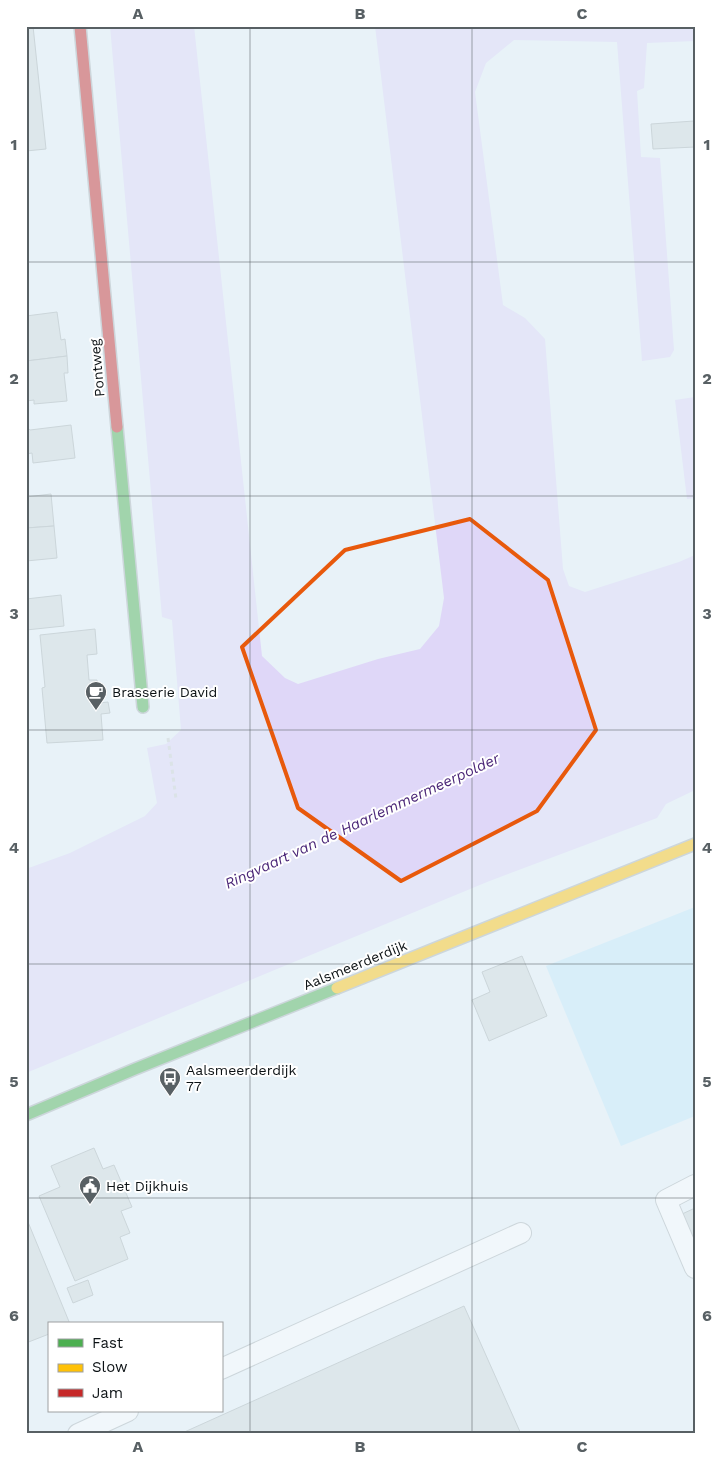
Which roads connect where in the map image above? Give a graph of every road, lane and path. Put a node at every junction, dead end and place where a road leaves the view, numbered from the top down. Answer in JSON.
{"nodes":[{"id":1,"x":80,"y":26,"type":"edge"},
{"id":2,"x":143,"y":707,"type":"dead end"},
{"id":3,"x":168,"y":738,"type":"dead end"},
{"id":4,"x":176,"y":799,"type":"dead end"},
{"id":5,"x":695,"y":844,"type":"edge"},
{"id":6,"x":26,"y":1115,"type":"edge"},
{"id":7,"x":695,"y":1185,"type":"edge"},
{"id":8,"x":521,"y":1233,"type":"dead end"},
{"id":9,"x":695,"y":1268,"type":"edge"},
{"id":10,"x":222,"y":1369,"type":"edge"},
{"id":11,"x":126,"y":1412,"type":"edge"},
{"id":12,"x":78,"y":1434,"type":"edge"}],
"edges":[{"from":1,"to":2,"type":"street","name":"Pontweg"},
{"from":3,"to":4,"type":"path"},
{"from":5,"to":6,"type":"street","name":"Aalsmeerderdijk"},
{"from":7,"to":9,"type":"lane"},
{"from":8,"to":10,"type":"lane"},
{"from":11,"to":12,"type":"lane"}]}
